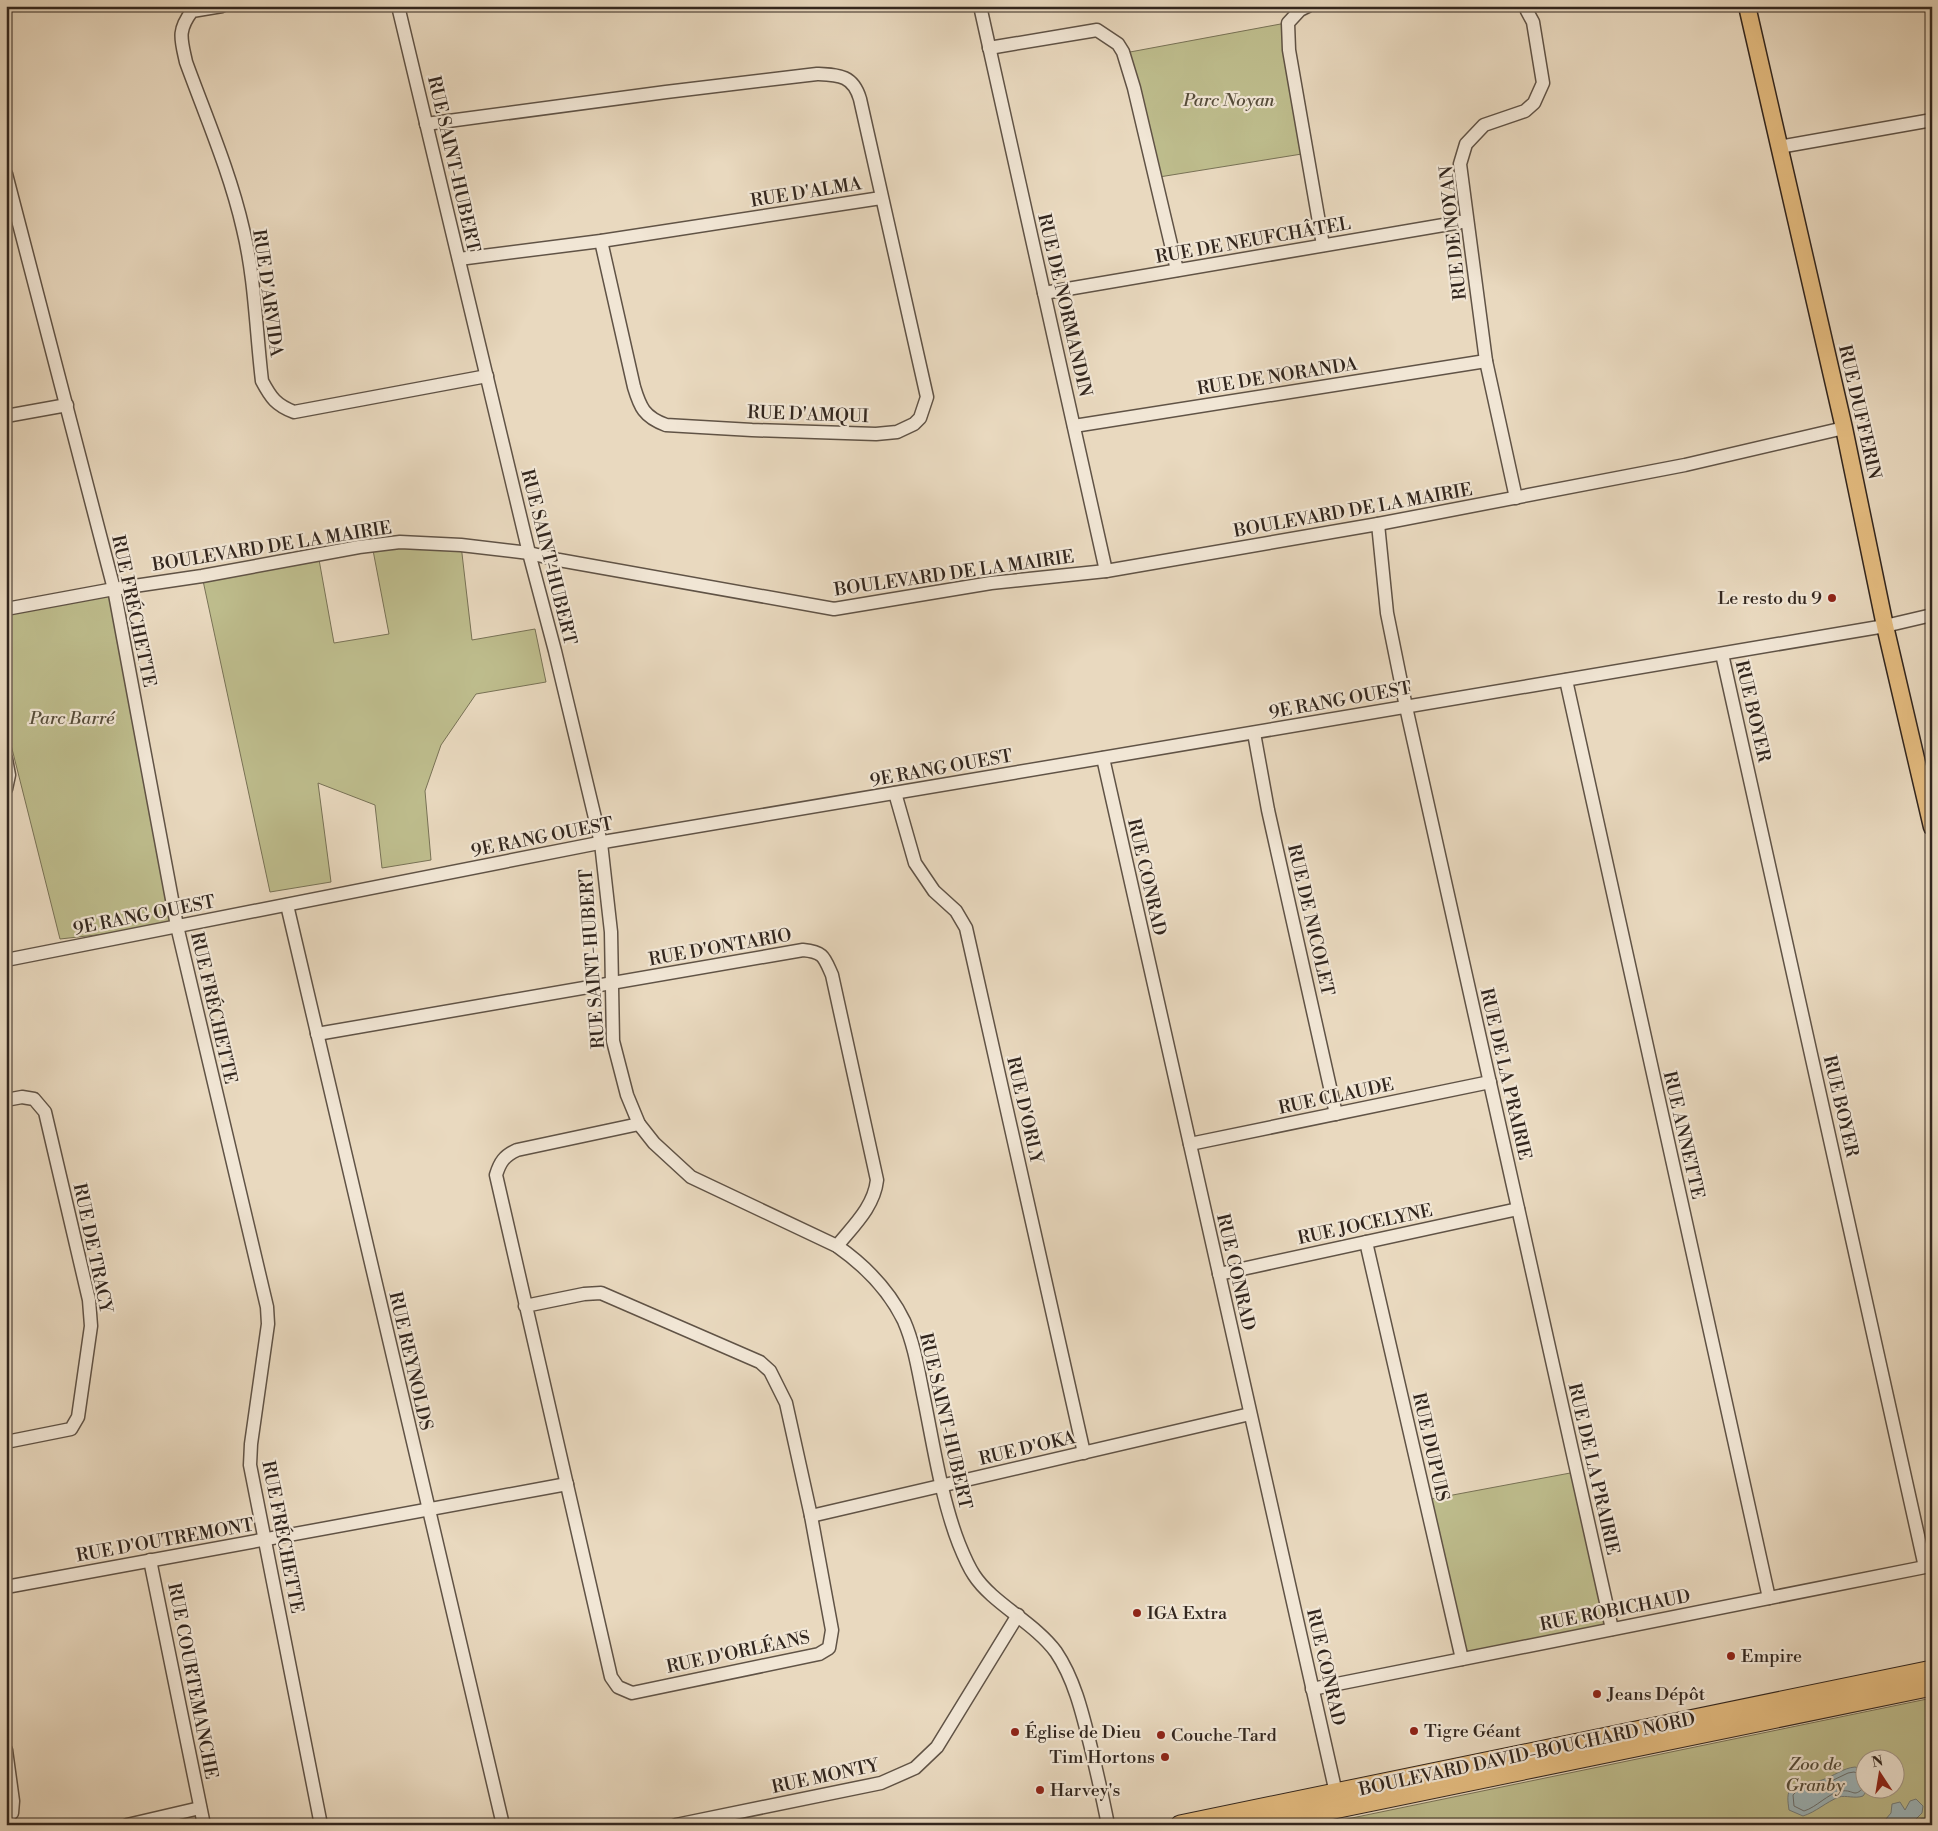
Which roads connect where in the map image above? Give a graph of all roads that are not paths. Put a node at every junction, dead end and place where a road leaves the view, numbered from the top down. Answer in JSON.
{"nodes":[{"id":1,"x":222,"y":6,"type":"edge"},
{"id":2,"x":398,"y":6,"type":"edge"},
{"id":3,"x":980,"y":6,"type":"edge"},
{"id":4,"x":1308,"y":6,"type":"edge"},
{"id":5,"x":1526,"y":6,"type":"edge"},
{"id":6,"x":1747,"y":6,"type":"edge"},
{"id":7,"x":989,"y":48,"type":"junction"},
{"id":8,"x":1932,"y":120,"type":"edge"},
{"id":9,"x":426,"y":124,"type":"junction"},
{"id":10,"x":1779,"y":147,"type":"junction"},
{"id":11,"x":6,"y":174,"type":"edge"},
{"id":12,"x":881,"y":198,"type":"junction"},
{"id":13,"x":1467,"y":221,"type":"junction"},
{"id":14,"x":601,"y":241,"type":"junction"},
{"id":15,"x":1323,"y":245,"type":"junction"},
{"id":16,"x":459,"y":259,"type":"junction"},
{"id":17,"x":1177,"y":270,"type":"junction"},
{"id":18,"x":1044,"y":293,"type":"junction"},
{"id":19,"x":1486,"y":361,"type":"junction"},
{"id":20,"x":486,"y":376,"type":"junction"},
{"id":21,"x":67,"y":405,"type":"junction"},
{"id":22,"x":6,"y":416,"type":"edge"},
{"id":23,"x":1074,"y":426,"type":"junction"},
{"id":24,"x":1844,"y":428,"type":"junction"},
{"id":25,"x":1516,"y":498,"type":"junction"},
{"id":26,"x":1378,"y":524,"type":"junction"},
{"id":27,"x":529,"y":553,"type":"junction"},
{"id":28,"x":1106,"y":570,"type":"junction"},
{"id":29,"x":114,"y":590,"type":"junction"},
{"id":30,"x":6,"y":609,"type":"edge"},
{"id":31,"x":1932,"y":614,"type":"edge"},
{"id":32,"x":1885,"y":626,"type":"junction"},
{"id":33,"x":1722,"y":654,"type":"junction"},
{"id":34,"x":1566,"y":680,"type":"junction"},
{"id":35,"x":1406,"y":707,"type":"junction"},
{"id":36,"x":1254,"y":733,"type":"junction"},
{"id":37,"x":1103,"y":758,"type":"junction"},
{"id":38,"x":6,"y":759,"type":"edge"},
{"id":39,"x":6,"y":790,"type":"edge"},
{"id":40,"x":895,"y":793,"type":"junction"},
{"id":41,"x":1932,"y":826,"type":"edge"},
{"id":42,"x":601,"y":843,"type":"junction"},
{"id":43,"x":287,"y":905,"type":"junction"},
{"id":44,"x":177,"y":926,"type":"junction"},
{"id":45,"x":6,"y":960,"type":"edge"},
{"id":46,"x":612,"y":984,"type":"junction"},
{"id":47,"x":317,"y":1034,"type":"junction"},
{"id":48,"x":1490,"y":1082,"type":"junction"},
{"id":49,"x":6,"y":1100,"type":"edge"},
{"id":50,"x":1336,"y":1114,"type":"junction"},
{"id":51,"x":639,"y":1124,"type":"junction"},
{"id":52,"x":1190,"y":1144,"type":"junction"},
{"id":53,"x":1518,"y":1209,"type":"junction"},
{"id":54,"x":1366,"y":1242,"type":"junction"},
{"id":55,"x":837,"y":1246,"type":"junction"},
{"id":56,"x":1219,"y":1274,"type":"junction"},
{"id":57,"x":525,"y":1306,"type":"junction"},
{"id":58,"x":1250,"y":1414,"type":"junction"},
{"id":59,"x":6,"y":1442,"type":"edge"},
{"id":60,"x":1084,"y":1453,"type":"junction"},
{"id":61,"x":566,"y":1484,"type":"junction"},
{"id":62,"x":943,"y":1487,"type":"junction"},
{"id":63,"x":427,"y":1509,"type":"junction"},
{"id":64,"x":811,"y":1516,"type":"junction"},
{"id":65,"x":266,"y":1539,"type":"junction"},
{"id":66,"x":150,"y":1560,"type":"junction"},
{"id":67,"x":1925,"y":1566,"type":"joint"},
{"id":68,"x":6,"y":1587,"type":"edge"},
{"id":69,"x":1769,"y":1598,"type":"junction"},
{"id":70,"x":1018,"y":1615,"type":"junction"},
{"id":71,"x":1612,"y":1629,"type":"junction"},
{"id":72,"x":1462,"y":1659,"type":"junction"},
{"id":73,"x":1932,"y":1670,"type":"edge"},
{"id":74,"x":1932,"y":1686,"type":"edge"},
{"id":75,"x":1312,"y":1689,"type":"junction"},
{"id":76,"x":6,"y":1750,"type":"edge"},
{"id":77,"x":1336,"y":1793,"type":"junction"},
{"id":78,"x":200,"y":1808,"type":"junction"},
{"id":79,"x":6,"y":1818,"type":"edge"},
{"id":80,"x":126,"y":1824,"type":"edge"},
{"id":81,"x":204,"y":1825,"type":"edge"},
{"id":82,"x":321,"y":1825,"type":"edge"},
{"id":83,"x":503,"y":1825,"type":"edge"},
{"id":84,"x":676,"y":1825,"type":"edge"},
{"id":85,"x":1108,"y":1825,"type":"edge"},
{"id":86,"x":1180,"y":1825,"type":"edge"},
{"id":87,"x":1256,"y":1825,"type":"edge"}],
"edges":[{"from":1,"to":20,"type":"street","name":"RUE D'ARVIDA"},
{"from":2,"to":9,"type":"street","name":"RUE SAINT-HUBERT"},
{"from":3,"to":7,"type":"street","name":"RUE DE NORMANDIN"},
{"from":4,"to":15,"type":"street"},
{"from":5,"to":13,"type":"street","name":"RUE DE NOYAN"},
{"from":6,"to":10,"type":"main road","name":"RUE DUFFERIN"},
{"from":7,"to":17,"type":"street"},
{"from":7,"to":18,"type":"street","name":"RUE DE NORMANDIN"},
{"from":8,"to":10,"type":"street"},
{"from":9,"to":12,"type":"street","name":"RUE D'ALMA"},
{"from":9,"to":16,"type":"street","name":"RUE SAINT-HUBERT"},
{"from":10,"to":24,"type":"main road","name":"RUE DUFFERIN"},
{"from":11,"to":21,"type":"street","name":"RUE FRÉCHETTE"},
{"from":12,"to":14,"type":"street","name":"RUE D'ALMA"},
{"from":12,"to":14,"type":"street","name":"RUE D'AMQUI"},
{"from":13,"to":15,"type":"street","name":"RUE DE NEUFCHÂTEL"},
{"from":13,"to":19,"type":"street","name":"RUE DE NOYAN"},
{"from":14,"to":16,"type":"street","name":"RUE D'ALMA"},
{"from":15,"to":17,"type":"street","name":"RUE DE NEUFCHÂTEL"},
{"from":16,"to":20,"type":"street","name":"RUE SAINT-HUBERT"},
{"from":17,"to":18,"type":"street","name":"RUE DE NEUFCHÂTEL"},
{"from":18,"to":23,"type":"street","name":"RUE DE NORMANDIN"},
{"from":19,"to":23,"type":"street","name":"RUE DE NORANDA"},
{"from":19,"to":25,"type":"street","name":"RUE DE NOYAN"},
{"from":20,"to":27,"type":"street","name":"RUE SAINT-HUBERT"},
{"from":21,"to":22,"type":"street"},
{"from":21,"to":29,"type":"street","name":"RUE FRÉCHETTE"},
{"from":23,"to":28,"type":"street","name":"RUE DE NORMANDIN"},
{"from":24,"to":25,"type":"street","name":"BOULEVARD DE LA MAIRIE"},
{"from":24,"to":32,"type":"main road","name":"RUE DUFFERIN"},
{"from":25,"to":26,"type":"street","name":"BOULEVARD DE LA MAIRIE"},
{"from":26,"to":28,"type":"street","name":"BOULEVARD DE LA MAIRIE"},
{"from":26,"to":35,"type":"street","name":"RUE DE LA PRAIRIE"},
{"from":27,"to":28,"type":"street","name":"BOULEVARD DE LA MAIRIE"},
{"from":27,"to":29,"type":"street","name":"BOULEVARD DE LA MAIRIE"},
{"from":27,"to":42,"type":"street","name":"RUE SAINT-HUBERT"},
{"from":29,"to":30,"type":"street","name":"BOULEVARD DE LA MAIRIE"},
{"from":29,"to":44,"type":"street","name":"RUE FRÉCHETTE"},
{"from":31,"to":32,"type":"street","name":"9E RANG OUEST"},
{"from":32,"to":33,"type":"street","name":"9E RANG OUEST"},
{"from":32,"to":41,"type":"main road","name":"RUE DUFFERIN"},
{"from":33,"to":34,"type":"street","name":"9E RANG OUEST"},
{"from":33,"to":67,"type":"street","name":"RUE BOYER"},
{"from":34,"to":35,"type":"street","name":"9E RANG OUEST"},
{"from":34,"to":69,"type":"street","name":"RUE ANNETTE"},
{"from":35,"to":36,"type":"street","name":"9E RANG OUEST"},
{"from":35,"to":48,"type":"street","name":"RUE DE LA PRAIRIE"},
{"from":36,"to":37,"type":"street","name":"9E RANG OUEST"},
{"from":36,"to":50,"type":"street","name":"RUE DE NICOLET"},
{"from":37,"to":40,"type":"street","name":"9E RANG OUEST"},
{"from":37,"to":52,"type":"street","name":"RUE CONRAD"},
{"from":38,"to":39,"type":"street"},
{"from":40,"to":42,"type":"street","name":"9E RANG OUEST"},
{"from":40,"to":60,"type":"street","name":"RUE D'ORLY"},
{"from":42,"to":43,"type":"street","name":"9E RANG OUEST"},
{"from":42,"to":46,"type":"street","name":"RUE SAINT-HUBERT"},
{"from":43,"to":44,"type":"street","name":"9E RANG OUEST"},
{"from":43,"to":47,"type":"street","name":"RUE REYNOLDS"},
{"from":44,"to":45,"type":"street","name":"9E RANG OUEST"},
{"from":44,"to":65,"type":"street","name":"RUE FRÉCHETTE"},
{"from":46,"to":47,"type":"street","name":"RUE D'ONTARIO"},
{"from":46,"to":51,"type":"street","name":"RUE SAINT-HUBERT"},
{"from":46,"to":55,"type":"street","name":"RUE D'ONTARIO"},
{"from":47,"to":63,"type":"street","name":"RUE REYNOLDS"},
{"from":48,"to":50,"type":"street","name":"RUE CLAUDE"},
{"from":48,"to":53,"type":"street","name":"RUE DE LA PRAIRIE"},
{"from":49,"to":59,"type":"street","name":"RUE DE TRACY"},
{"from":50,"to":52,"type":"street","name":"RUE CLAUDE"},
{"from":51,"to":55,"type":"street","name":"RUE SAINT-HUBERT"},
{"from":51,"to":57,"type":"street","name":"RUE D'ORLÉANS"},
{"from":52,"to":56,"type":"street","name":"RUE CONRAD"},
{"from":53,"to":54,"type":"street","name":"RUE JOCELYNE"},
{"from":53,"to":71,"type":"street","name":"RUE DE LA PRAIRIE"},
{"from":54,"to":56,"type":"street","name":"RUE JOCELYNE"},
{"from":54,"to":72,"type":"street","name":"RUE DUPUIS"},
{"from":55,"to":62,"type":"street","name":"RUE SAINT-HUBERT"},
{"from":56,"to":58,"type":"street","name":"RUE CONRAD"},
{"from":57,"to":61,"type":"street","name":"RUE D'ORLÉANS"},
{"from":57,"to":64,"type":"street","name":"RUE D'ORLÉANS"},
{"from":58,"to":60,"type":"street","name":"RUE D'OKA"},
{"from":58,"to":75,"type":"street","name":"RUE CONRAD"},
{"from":60,"to":62,"type":"street","name":"RUE D'OKA"},
{"from":61,"to":63,"type":"street","name":"RUE D'OUTREMONT"},
{"from":61,"to":64,"type":"street","name":"RUE D'ORLÉANS"},
{"from":62,"to":64,"type":"street","name":"RUE D'OKA"},
{"from":62,"to":70,"type":"street","name":"RUE SAINT-HUBERT"},
{"from":63,"to":65,"type":"street","name":"RUE D'OUTREMONT"},
{"from":63,"to":83,"type":"street","name":"RUE REYNOLDS"},
{"from":65,"to":66,"type":"street","name":"RUE D'OUTREMONT"},
{"from":65,"to":82,"type":"street","name":"RUE FRÉCHETTE"},
{"from":66,"to":68,"type":"street","name":"RUE D'OUTREMONT"},
{"from":66,"to":78,"type":"street","name":"RUE COURTEMANCHE"},
{"from":67,"to":69,"type":"street","name":"RUE ROBICHAUD"},
{"from":69,"to":71,"type":"street","name":"RUE ROBICHAUD"},
{"from":70,"to":84,"type":"street","name":"RUE MONTY"},
{"from":70,"to":85,"type":"street","name":"RUE SAINT-HUBERT"},
{"from":71,"to":72,"type":"street","name":"RUE ROBICHAUD"},
{"from":72,"to":75,"type":"street","name":"RUE ROBICHAUD"},
{"from":73,"to":77,"type":"highway","name":"BOULEVARD DAVID-BOUCHARD NORD"},
{"from":74,"to":87,"type":"highway","name":"BOULEVARD DAVID-BOUCHARD NORD"},
{"from":75,"to":77,"type":"street","name":"RUE CONRAD"},
{"from":76,"to":79,"type":"street"},
{"from":77,"to":86,"type":"highway","name":"BOULEVARD DAVID-BOUCHARD NORD"},
{"from":78,"to":80,"type":"street"},
{"from":78,"to":81,"type":"street","name":"RUE COURTEMANCHE"}]}
